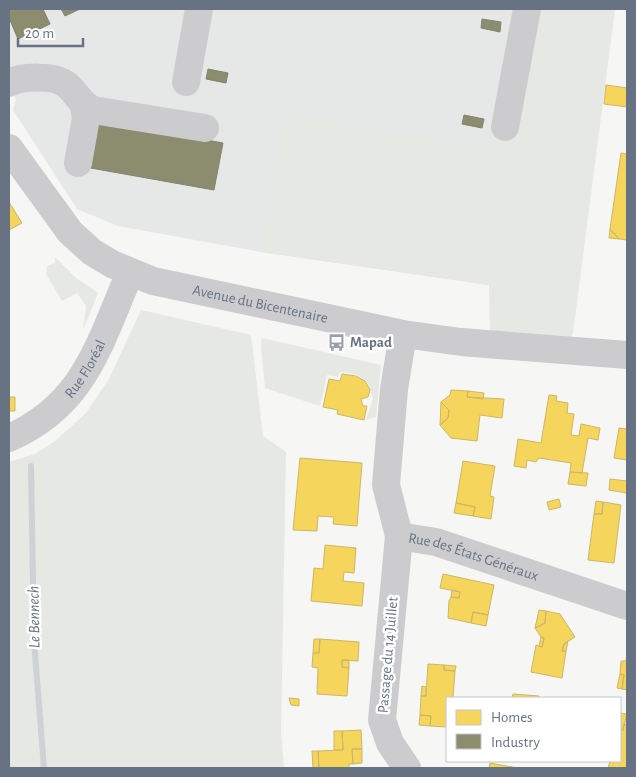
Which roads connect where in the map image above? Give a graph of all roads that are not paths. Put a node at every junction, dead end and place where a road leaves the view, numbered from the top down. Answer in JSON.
{"nodes":[{"id":1,"x":199,"y":9,"type":"edge"},
{"id":2,"x":527,"y":9,"type":"edge"},
{"id":3,"x":186,"y":82,"type":"dead end"},
{"id":4,"x":9,"y":83,"type":"edge"},
{"id":5,"x":84,"y":106,"type":"junction"},
{"id":6,"x":506,"y":127,"type":"dead end"},
{"id":7,"x":205,"y":128,"type":"dead end"},
{"id":8,"x":9,"y":148,"type":"edge"},
{"id":9,"x":78,"y":163,"type":"dead end"},
{"id":10,"x":130,"y":273,"type":"junction"},
{"id":11,"x":403,"y":334,"type":"junction"},
{"id":12,"x":627,"y":355,"type":"edge"},
{"id":13,"x":9,"y":438,"type":"edge"},
{"id":14,"x":399,"y":536,"type":"junction"},
{"id":15,"x":627,"y":606,"type":"edge"},
{"id":16,"x":407,"y":768,"type":"edge"}],
"edges":[{"from":1,"to":3,"type":"street"},
{"from":2,"to":6,"type":"street"},
{"from":4,"to":5,"type":"street"},
{"from":5,"to":7,"type":"street"},
{"from":5,"to":9,"type":"street"},
{"from":8,"to":10,"type":"street","name":"Avenue du Bicentenaire"},
{"from":10,"to":11,"type":"street","name":"Avenue du Bicentenaire"},
{"from":10,"to":13,"type":"street","name":"Rue Floréal"},
{"from":11,"to":12,"type":"street","name":"Avenue du Bicentenaire"},
{"from":11,"to":14,"type":"street","name":"Rue des États Généraux"},
{"from":14,"to":15,"type":"street","name":"Rue des États Généraux"},
{"from":14,"to":16,"type":"street","name":"Passage du 14 Juillet"}]}
